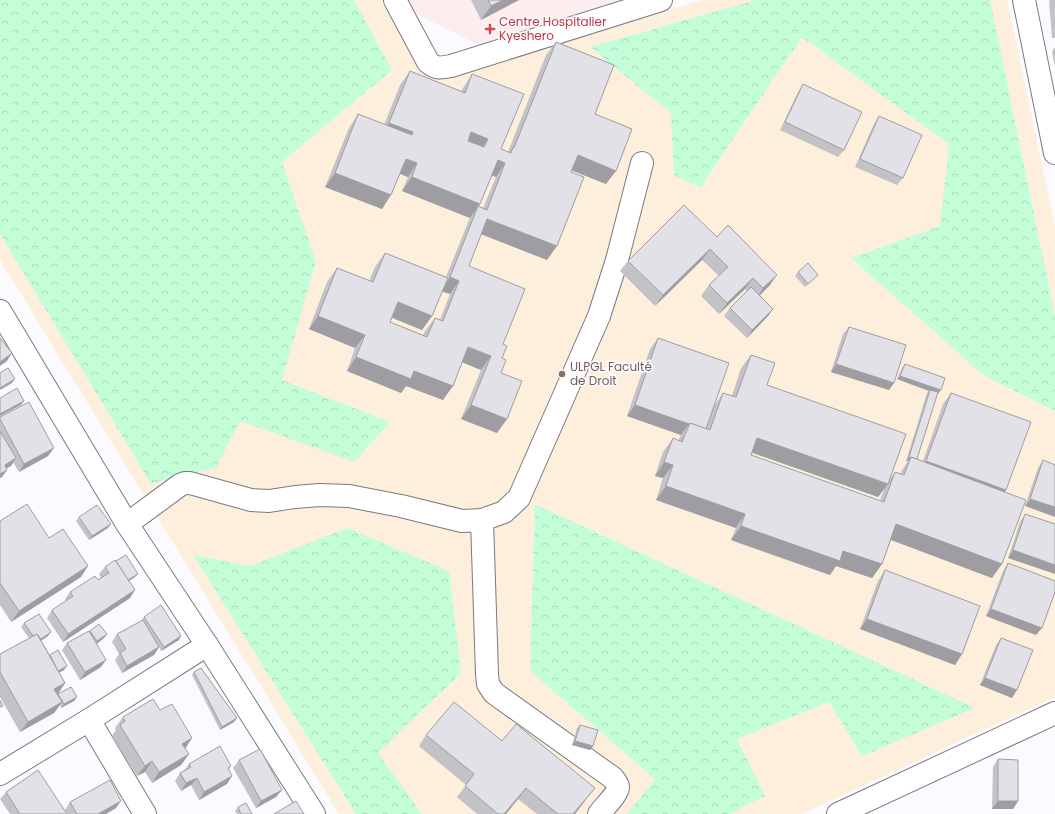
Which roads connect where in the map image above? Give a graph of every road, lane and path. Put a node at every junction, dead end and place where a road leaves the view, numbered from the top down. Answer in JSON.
{"nodes":[{"id":1,"x":395,"y":0,"type":"edge"},
{"id":2,"x":661,"y":0,"type":"edge"},
{"id":3,"x":1024,"y":0,"type":"edge"},
{"id":4,"x":1055,"y":153,"type":"edge"},
{"id":5,"x":642,"y":163,"type":"dead end"},
{"id":6,"x":0,"y":311,"type":"edge"},
{"id":7,"x":482,"y":520,"type":"junction"},
{"id":8,"x":128,"y":524,"type":"junction"},
{"id":9,"x":207,"y":645,"type":"junction"},
{"id":10,"x":1055,"y":713,"type":"edge"},
{"id":11,"x":89,"y":720,"type":"junction"},
{"id":12,"x":0,"y":774,"type":"edge"},
{"id":13,"x":145,"y":814,"type":"edge"},
{"id":14,"x":314,"y":814,"type":"edge"},
{"id":15,"x":598,"y":814,"type":"edge"},
{"id":16,"x":838,"y":814,"type":"edge"}],
"edges":[{"from":1,"to":2,"type":"street"},
{"from":3,"to":4,"type":"street"},
{"from":5,"to":7,"type":"street"},
{"from":6,"to":8,"type":"street"},
{"from":7,"to":8,"type":"street"},
{"from":7,"to":15,"type":"street"},
{"from":8,"to":9,"type":"street"},
{"from":9,"to":11,"type":"street"},
{"from":9,"to":14,"type":"street"},
{"from":10,"to":16,"type":"street"},
{"from":11,"to":12,"type":"street"},
{"from":11,"to":13,"type":"street"}]}
